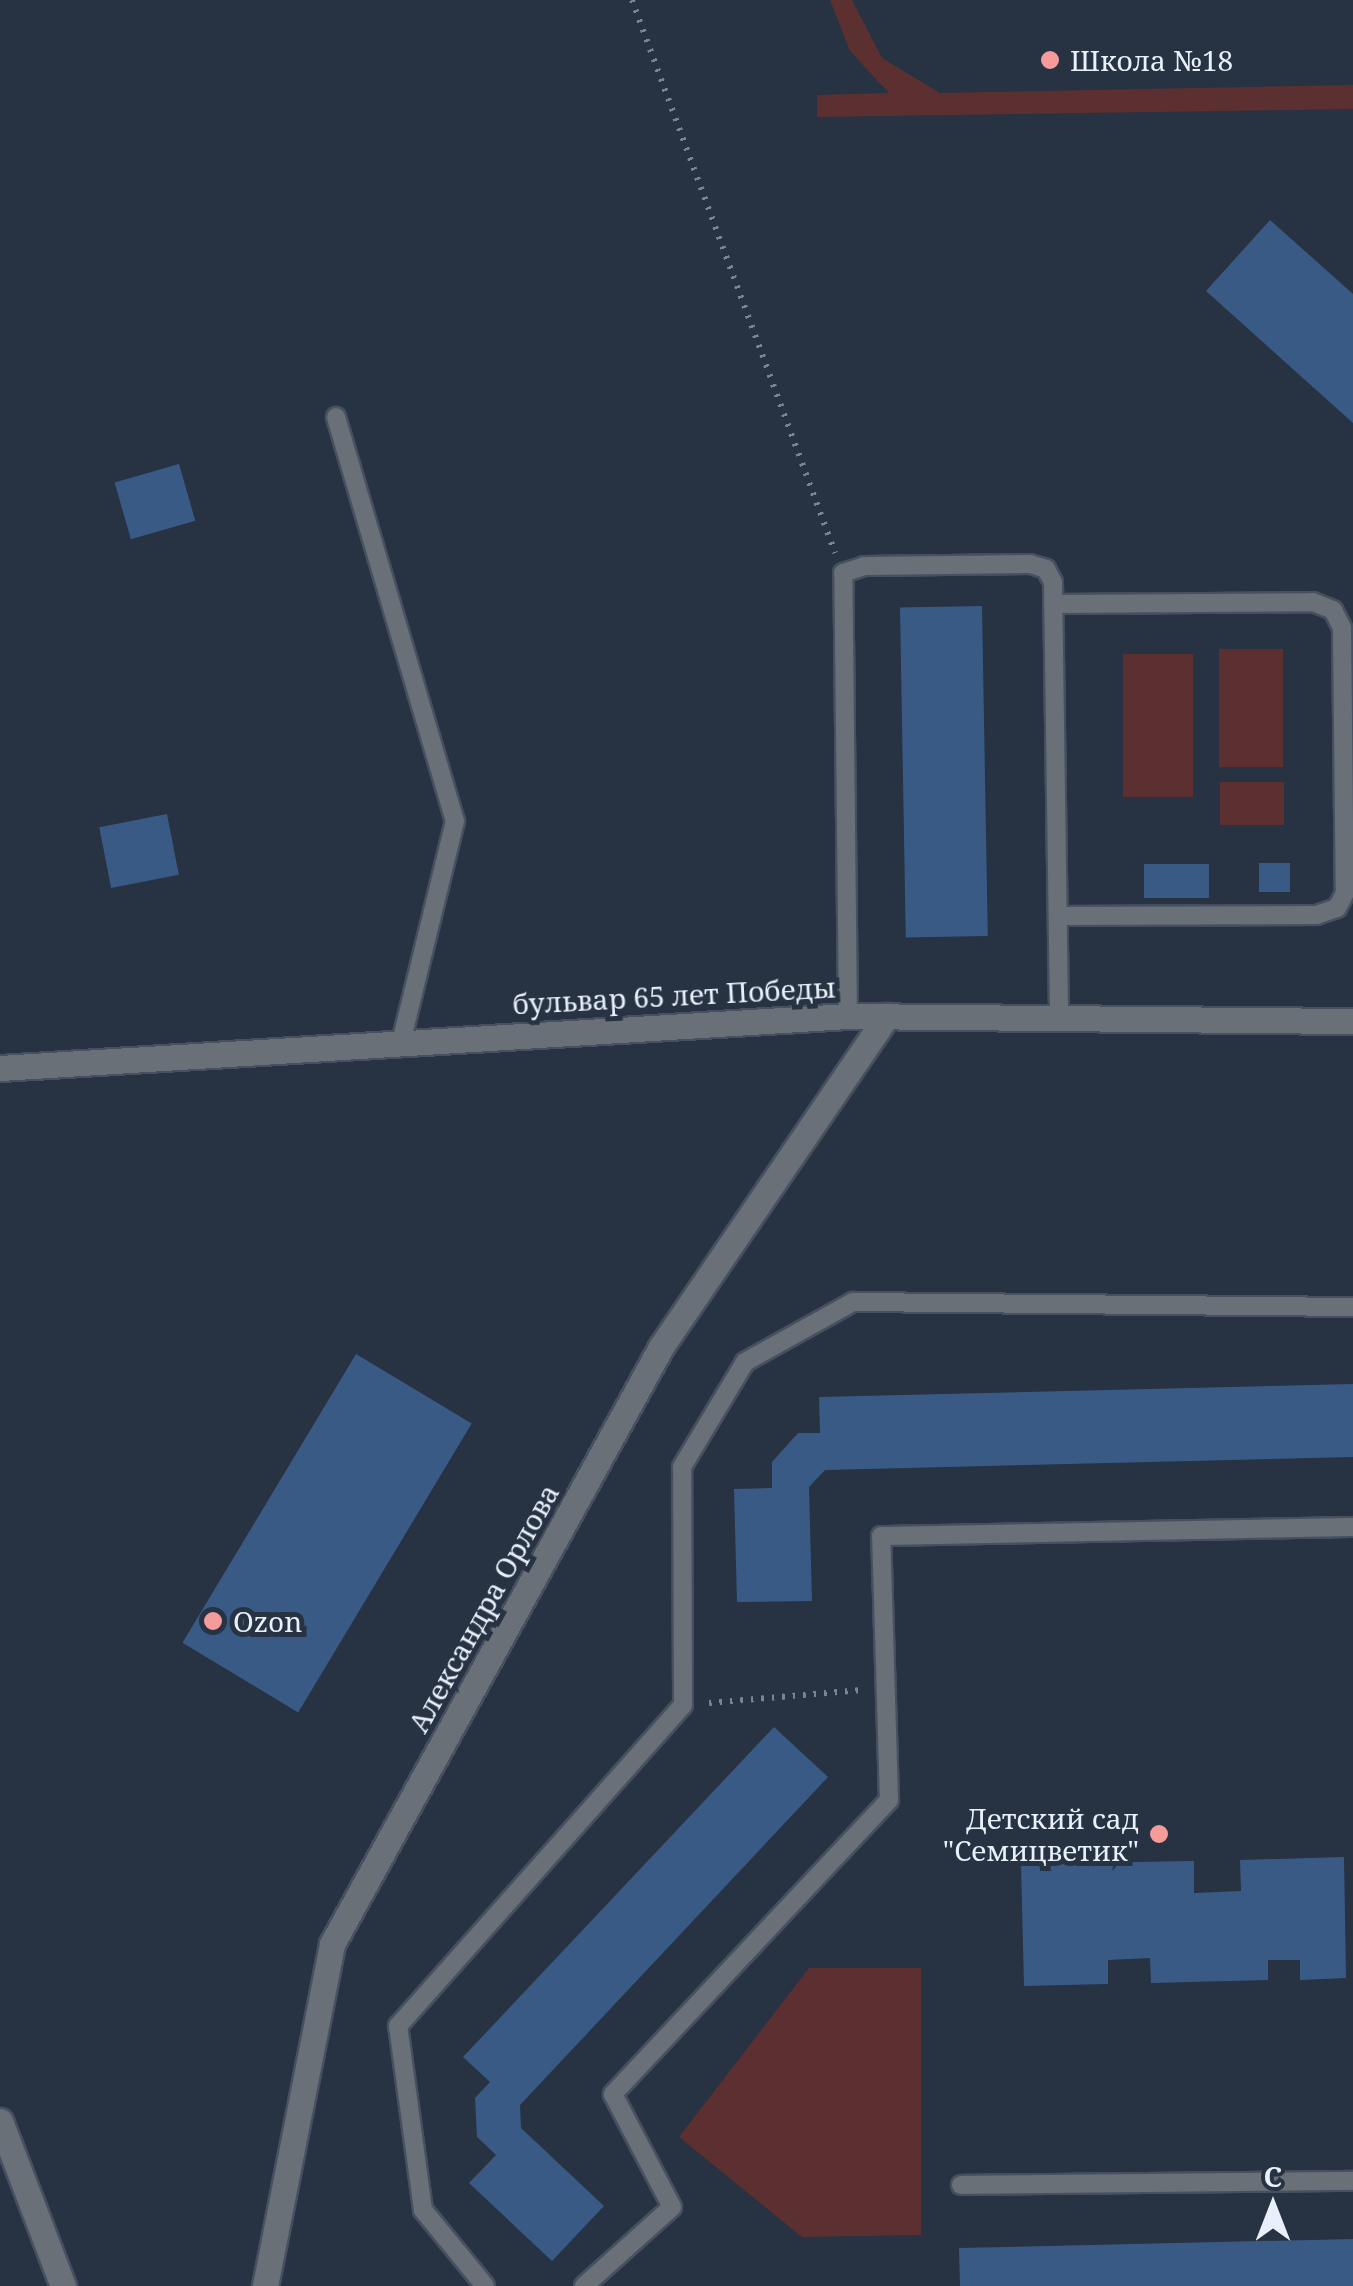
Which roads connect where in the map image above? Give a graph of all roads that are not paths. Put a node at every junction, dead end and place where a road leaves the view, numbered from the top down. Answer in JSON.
{"nodes":[{"id":1,"x":336,"y":417,"type":"dead end"},
{"id":2,"x":1054,"y":604,"type":"junction"},
{"id":3,"x":1058,"y":916,"type":"junction"},
{"id":4,"x":848,"y":1016,"type":"junction"},
{"id":5,"x":887,"y":1016,"type":"junction"},
{"id":6,"x":1059,"y":1018,"type":"junction"},
{"id":7,"x":1353,"y":1020,"type":"edge"},
{"id":8,"x":402,"y":1039,"type":"junction"},
{"id":9,"x":0,"y":1068,"type":"edge"},
{"id":10,"x":1353,"y":1306,"type":"edge"},
{"id":11,"x":1353,"y":1527,"type":"edge"},
{"id":12,"x":0,"y":2120,"type":"edge"},
{"id":13,"x":1353,"y":2182,"type":"edge"},
{"id":14,"x":961,"y":2186,"type":"dead end"},
{"id":15,"x":63,"y":2286,"type":"edge"},
{"id":16,"x":265,"y":2286,"type":"edge"},
{"id":17,"x":485,"y":2286,"type":"edge"},
{"id":18,"x":584,"y":2286,"type":"edge"}],
"edges":[{"from":1,"to":8,"type":"lane"},
{"from":2,"to":3,"type":"lane"},
{"from":2,"to":3,"type":"lane"},
{"from":2,"to":4,"type":"lane"},
{"from":3,"to":6,"type":"lane"},
{"from":4,"to":5,"type":"street","name":"бульвар 65 лет Победы"},
{"from":4,"to":8,"type":"street","name":"бульвар 65 лет Победы"},
{"from":5,"to":6,"type":"street","name":"бульвар 65 лет Победы"},
{"from":5,"to":16,"type":"street","name":"Александра Орлова"},
{"from":6,"to":7,"type":"street","name":"бульвар 65 лет Победы"},
{"from":8,"to":9,"type":"street","name":"бульвар 65 лет Победы"},
{"from":10,"to":17,"type":"lane"},
{"from":11,"to":18,"type":"lane"},
{"from":12,"to":15,"type":"street"},
{"from":13,"to":14,"type":"lane"}]}
